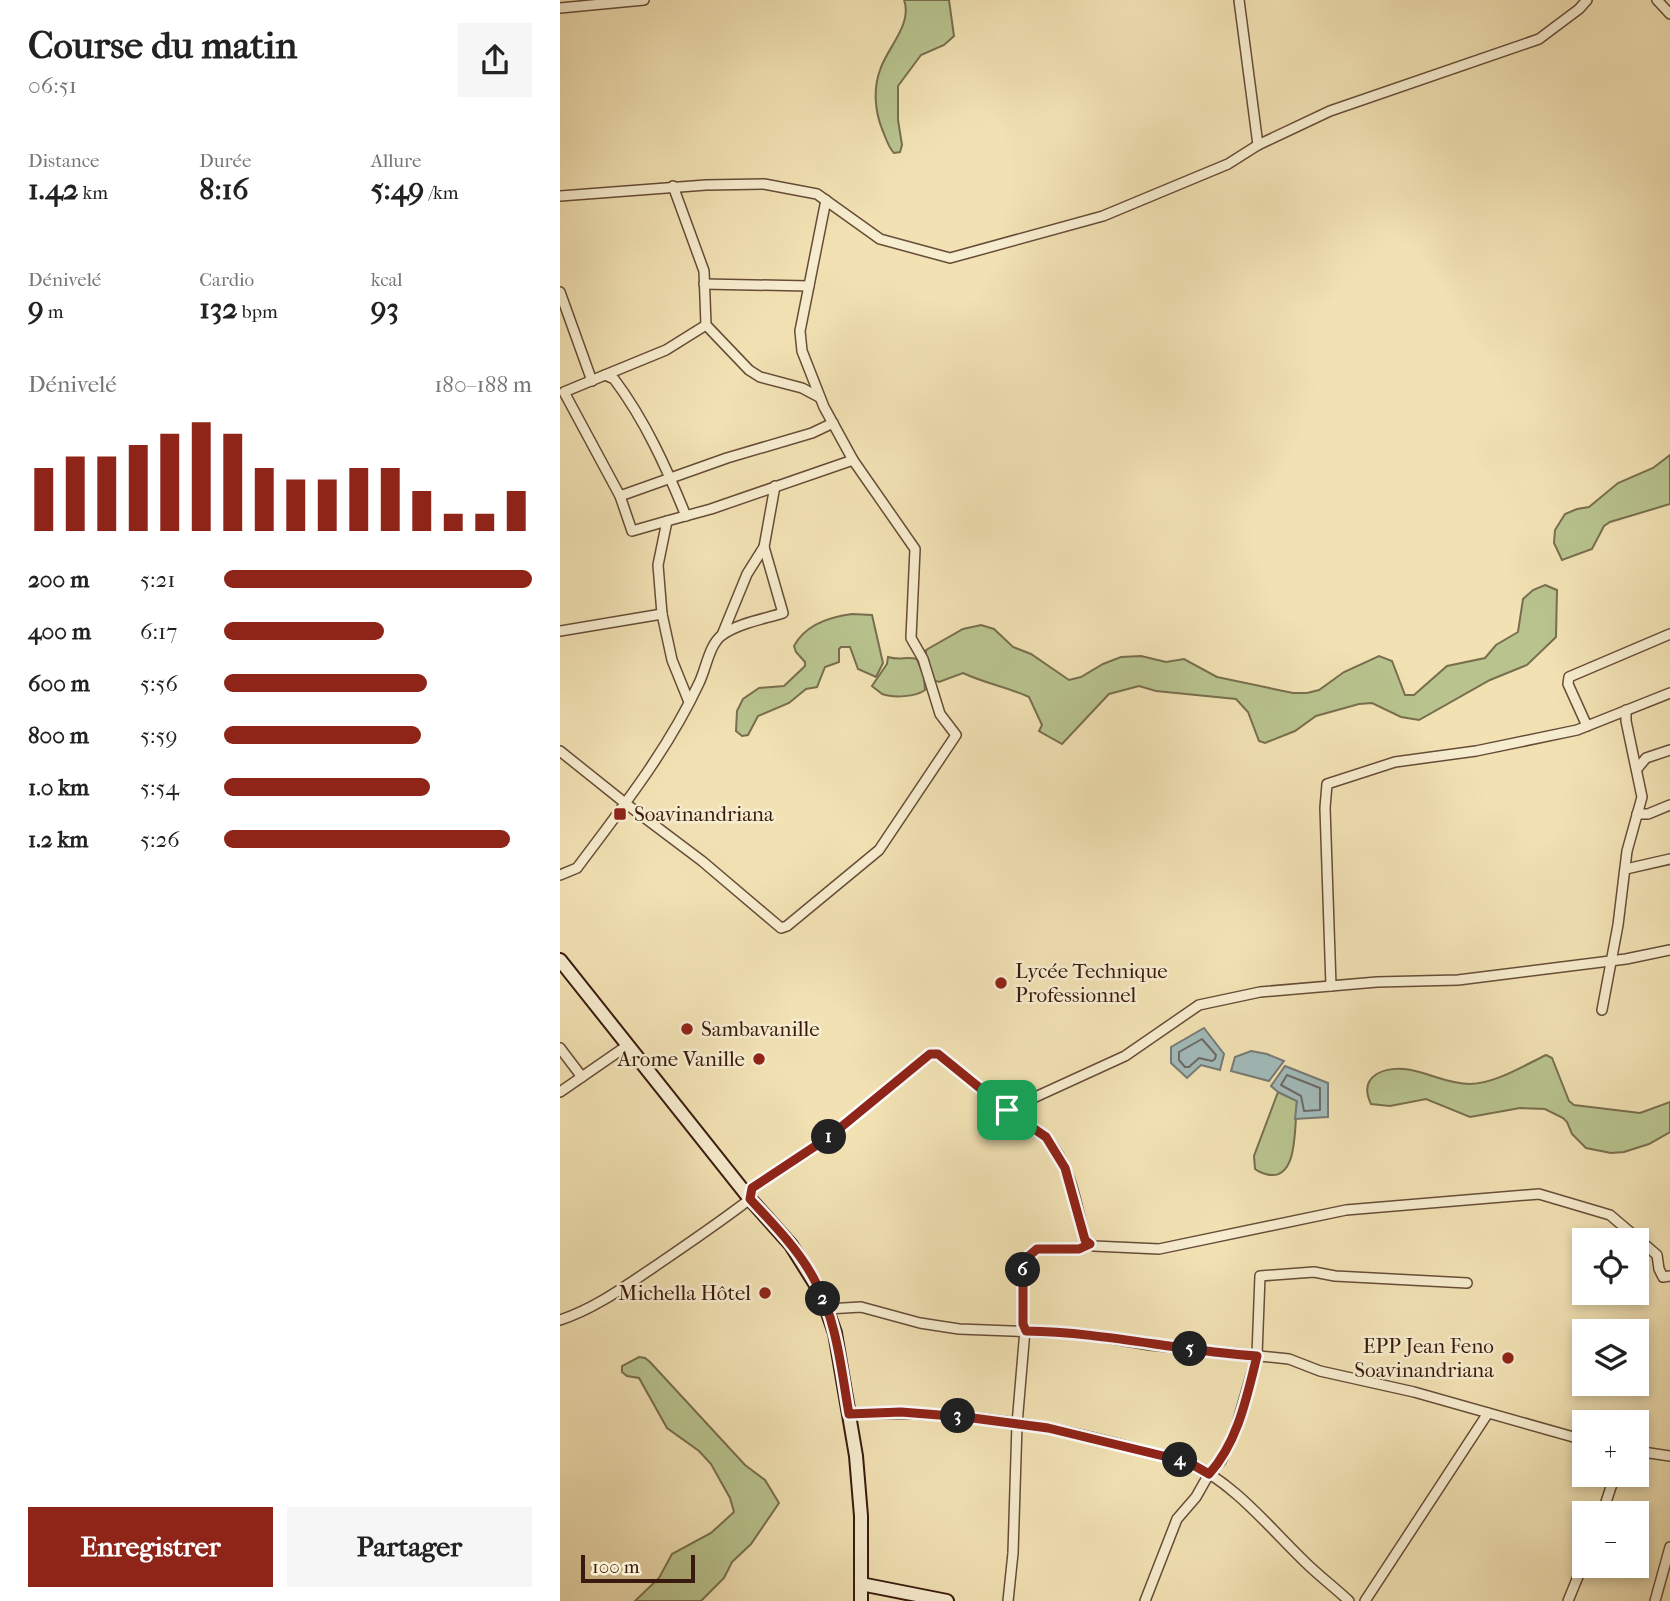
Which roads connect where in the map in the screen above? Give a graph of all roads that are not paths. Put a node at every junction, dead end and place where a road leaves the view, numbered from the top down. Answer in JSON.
{"nodes":[{"id":1,"x":644,"y":0,"type":"edge"},
{"id":2,"x":1238,"y":0,"type":"edge"},
{"id":3,"x":1587,"y":0,"type":"edge"},
{"id":4,"x":1657,"y":0,"type":"edge"},
{"id":5,"x":560,"y":8,"type":"edge"},
{"id":6,"x":1670,"y":14,"type":"edge"},
{"id":7,"x":1258,"y":145,"type":"junction"},
{"id":8,"x":674,"y":187,"type":"junction"},
{"id":9,"x":560,"y":196,"type":"edge"},
{"id":10,"x":826,"y":200,"type":"junction"},
{"id":11,"x":704,"y":284,"type":"junction"},
{"id":12,"x":809,"y":286,"type":"junction"},
{"id":13,"x":560,"y":292,"type":"edge"},
{"id":14,"x":705,"y":325,"type":"junction"},
{"id":15,"x":605,"y":375,"type":"junction"},
{"id":16,"x":592,"y":381,"type":"junction"},
{"id":17,"x":819,"y":397,"type":"junction"},
{"id":18,"x":833,"y":423,"type":"junction"},
{"id":19,"x":853,"y":460,"type":"junction"},
{"id":20,"x":671,"y":478,"type":"junction"},
{"id":21,"x":775,"y":486,"type":"junction"},
{"id":22,"x":620,"y":496,"type":"junction"},
{"id":23,"x":686,"y":516,"type":"junction"},
{"id":24,"x":667,"y":522,"type":"junction"},
{"id":25,"x":764,"y":547,"type":"junction"},
{"id":26,"x":662,"y":614,"type":"junction"},
{"id":27,"x":560,"y":631,"type":"edge"},
{"id":28,"x":1670,"y":634,"type":"edge"},
{"id":29,"x":723,"y":635,"type":"junction"},
{"id":30,"x":1670,"y":693,"type":"edge"},
{"id":31,"x":689,"y":702,"type":"junction"},
{"id":32,"x":1626,"y":710,"type":"junction"},
{"id":33,"x":1587,"y":726,"type":"junction"},
{"id":34,"x":1670,"y":750,"type":"edge"},
{"id":35,"x":560,"y":751,"type":"edge"},
{"id":36,"x":1637,"y":769,"type":"junction"},
{"id":37,"x":625,"y":803,"type":"junction"},
{"id":38,"x":1670,"y":806,"type":"edge"},
{"id":39,"x":1637,"y":814,"type":"junction"},
{"id":40,"x":1670,"y":859,"type":"edge"},
{"id":41,"x":1626,"y":869,"type":"junction"},
{"id":42,"x":560,"y":875,"type":"edge"},
{"id":43,"x":1670,"y":950,"type":"edge"},
{"id":44,"x":560,"y":960,"type":"edge"},
{"id":45,"x":1612,"y":961,"type":"junction"},
{"id":46,"x":1331,"y":986,"type":"junction"},
{"id":47,"x":1602,"y":1010,"type":"dead end"},
{"id":48,"x":628,"y":1045,"type":"junction"},
{"id":49,"x":560,"y":1048,"type":"edge"},
{"id":50,"x":582,"y":1077,"type":"junction"},
{"id":51,"x":560,"y":1092,"type":"edge"},
{"id":52,"x":1007,"y":1110,"type":"junction"},
{"id":53,"x":750,"y":1199,"type":"junction"},
{"id":54,"x":1090,"y":1244,"type":"junction"},
{"id":55,"x":1670,"y":1276,"type":"edge"},
{"id":56,"x":1467,"y":1283,"type":"dead end"},
{"id":57,"x":827,"y":1309,"type":"junction"},
{"id":58,"x":560,"y":1320,"type":"edge"},
{"id":59,"x":1026,"y":1331,"type":"junction"},
{"id":60,"x":1257,"y":1356,"type":"junction"},
{"id":61,"x":1488,"y":1413,"type":"junction"},
{"id":62,"x":849,"y":1414,"type":"junction"},
{"id":63,"x":1017,"y":1424,"type":"junction"},
{"id":64,"x":1572,"y":1437,"type":"edge"},
{"id":65,"x":1649,"y":1453,"type":"edge"},
{"id":66,"x":1670,"y":1456,"type":"edge"},
{"id":67,"x":1209,"y":1474,"type":"junction"},
{"id":68,"x":1670,"y":1547,"type":"edge"},
{"id":69,"x":1577,"y":1578,"type":"edge"},
{"id":70,"x":861,"y":1584,"type":"junction"},
{"id":71,"x":860,"y":1601,"type":"edge"},
{"id":72,"x":947,"y":1601,"type":"edge"},
{"id":73,"x":1008,"y":1601,"type":"edge"},
{"id":74,"x":1145,"y":1601,"type":"edge"},
{"id":75,"x":1349,"y":1601,"type":"edge"},
{"id":76,"x":1365,"y":1601,"type":"edge"},
{"id":77,"x":1568,"y":1601,"type":"edge"},
{"id":78,"x":1655,"y":1601,"type":"edge"}],
"edges":[{"from":1,"to":5,"type":"street"},
{"from":2,"to":7,"type":"street"},
{"from":3,"to":7,"type":"street"},
{"from":4,"to":6,"type":"street"},
{"from":7,"to":10,"type":"street"},
{"from":8,"to":9,"type":"street"},
{"from":8,"to":10,"type":"street"},
{"from":8,"to":11,"type":"street"},
{"from":10,"to":12,"type":"street"},
{"from":11,"to":12,"type":"street"},
{"from":11,"to":14,"type":"street"},
{"from":12,"to":17,"type":"street"},
{"from":13,"to":16,"type":"street"},
{"from":14,"to":15,"type":"street"},
{"from":14,"to":17,"type":"street"},
{"from":15,"to":16,"type":"street"},
{"from":15,"to":20,"type":"street"},
{"from":16,"to":22,"type":"street"},
{"from":17,"to":18,"type":"street"},
{"from":18,"to":19,"type":"street"},
{"from":18,"to":20,"type":"street"},
{"from":19,"to":21,"type":"street"},
{"from":19,"to":37,"type":"street"},
{"from":20,"to":22,"type":"street"},
{"from":20,"to":23,"type":"street"},
{"from":21,"to":23,"type":"street"},
{"from":21,"to":25,"type":"street"},
{"from":22,"to":24,"type":"street"},
{"from":23,"to":24,"type":"street"},
{"from":24,"to":26,"type":"street"},
{"from":25,"to":29,"type":"street"},
{"from":25,"to":29,"type":"street"},
{"from":26,"to":27,"type":"street"},
{"from":26,"to":31,"type":"street"},
{"from":28,"to":33,"type":"street"},
{"from":29,"to":31,"type":"street"},
{"from":30,"to":32,"type":"street"},
{"from":31,"to":37,"type":"street"},
{"from":32,"to":33,"type":"street"},
{"from":32,"to":36,"type":"street"},
{"from":33,"to":46,"type":"street"},
{"from":34,"to":36,"type":"street"},
{"from":35,"to":37,"type":"street"},
{"from":36,"to":39,"type":"street"},
{"from":37,"to":42,"type":"street"},
{"from":38,"to":39,"type":"street"},
{"from":39,"to":41,"type":"street"},
{"from":40,"to":41,"type":"street"},
{"from":41,"to":45,"type":"street"},
{"from":43,"to":45,"type":"street"},
{"from":44,"to":48,"type":"main road"},
{"from":45,"to":46,"type":"street"},
{"from":45,"to":47,"type":"street"},
{"from":46,"to":52,"type":"street"},
{"from":48,"to":50,"type":"street"},
{"from":48,"to":53,"type":"main road"},
{"from":49,"to":50,"type":"street"},
{"from":50,"to":51,"type":"street"},
{"from":52,"to":53,"type":"street"},
{"from":52,"to":54,"type":"street"},
{"from":53,"to":57,"type":"main road"},
{"from":53,"to":58,"type":"street"},
{"from":54,"to":55,"type":"street"},
{"from":54,"to":59,"type":"street"},
{"from":56,"to":60,"type":"street"},
{"from":57,"to":59,"type":"street"},
{"from":57,"to":62,"type":"main road"},
{"from":59,"to":60,"type":"street"},
{"from":59,"to":63,"type":"street"},
{"from":60,"to":61,"type":"street"},
{"from":60,"to":67,"type":"street"},
{"from":61,"to":64,"type":"street"},
{"from":61,"to":76,"type":"street"},
{"from":62,"to":63,"type":"street"},
{"from":62,"to":70,"type":"main road"},
{"from":63,"to":67,"type":"street"},
{"from":63,"to":73,"type":"street"},
{"from":65,"to":66,"type":"street"},
{"from":67,"to":74,"type":"street"},
{"from":67,"to":75,"type":"street"},
{"from":68,"to":78,"type":"street"},
{"from":69,"to":77,"type":"street"},
{"from":70,"to":71,"type":"main road"},
{"from":70,"to":72,"type":"main road"}]}
